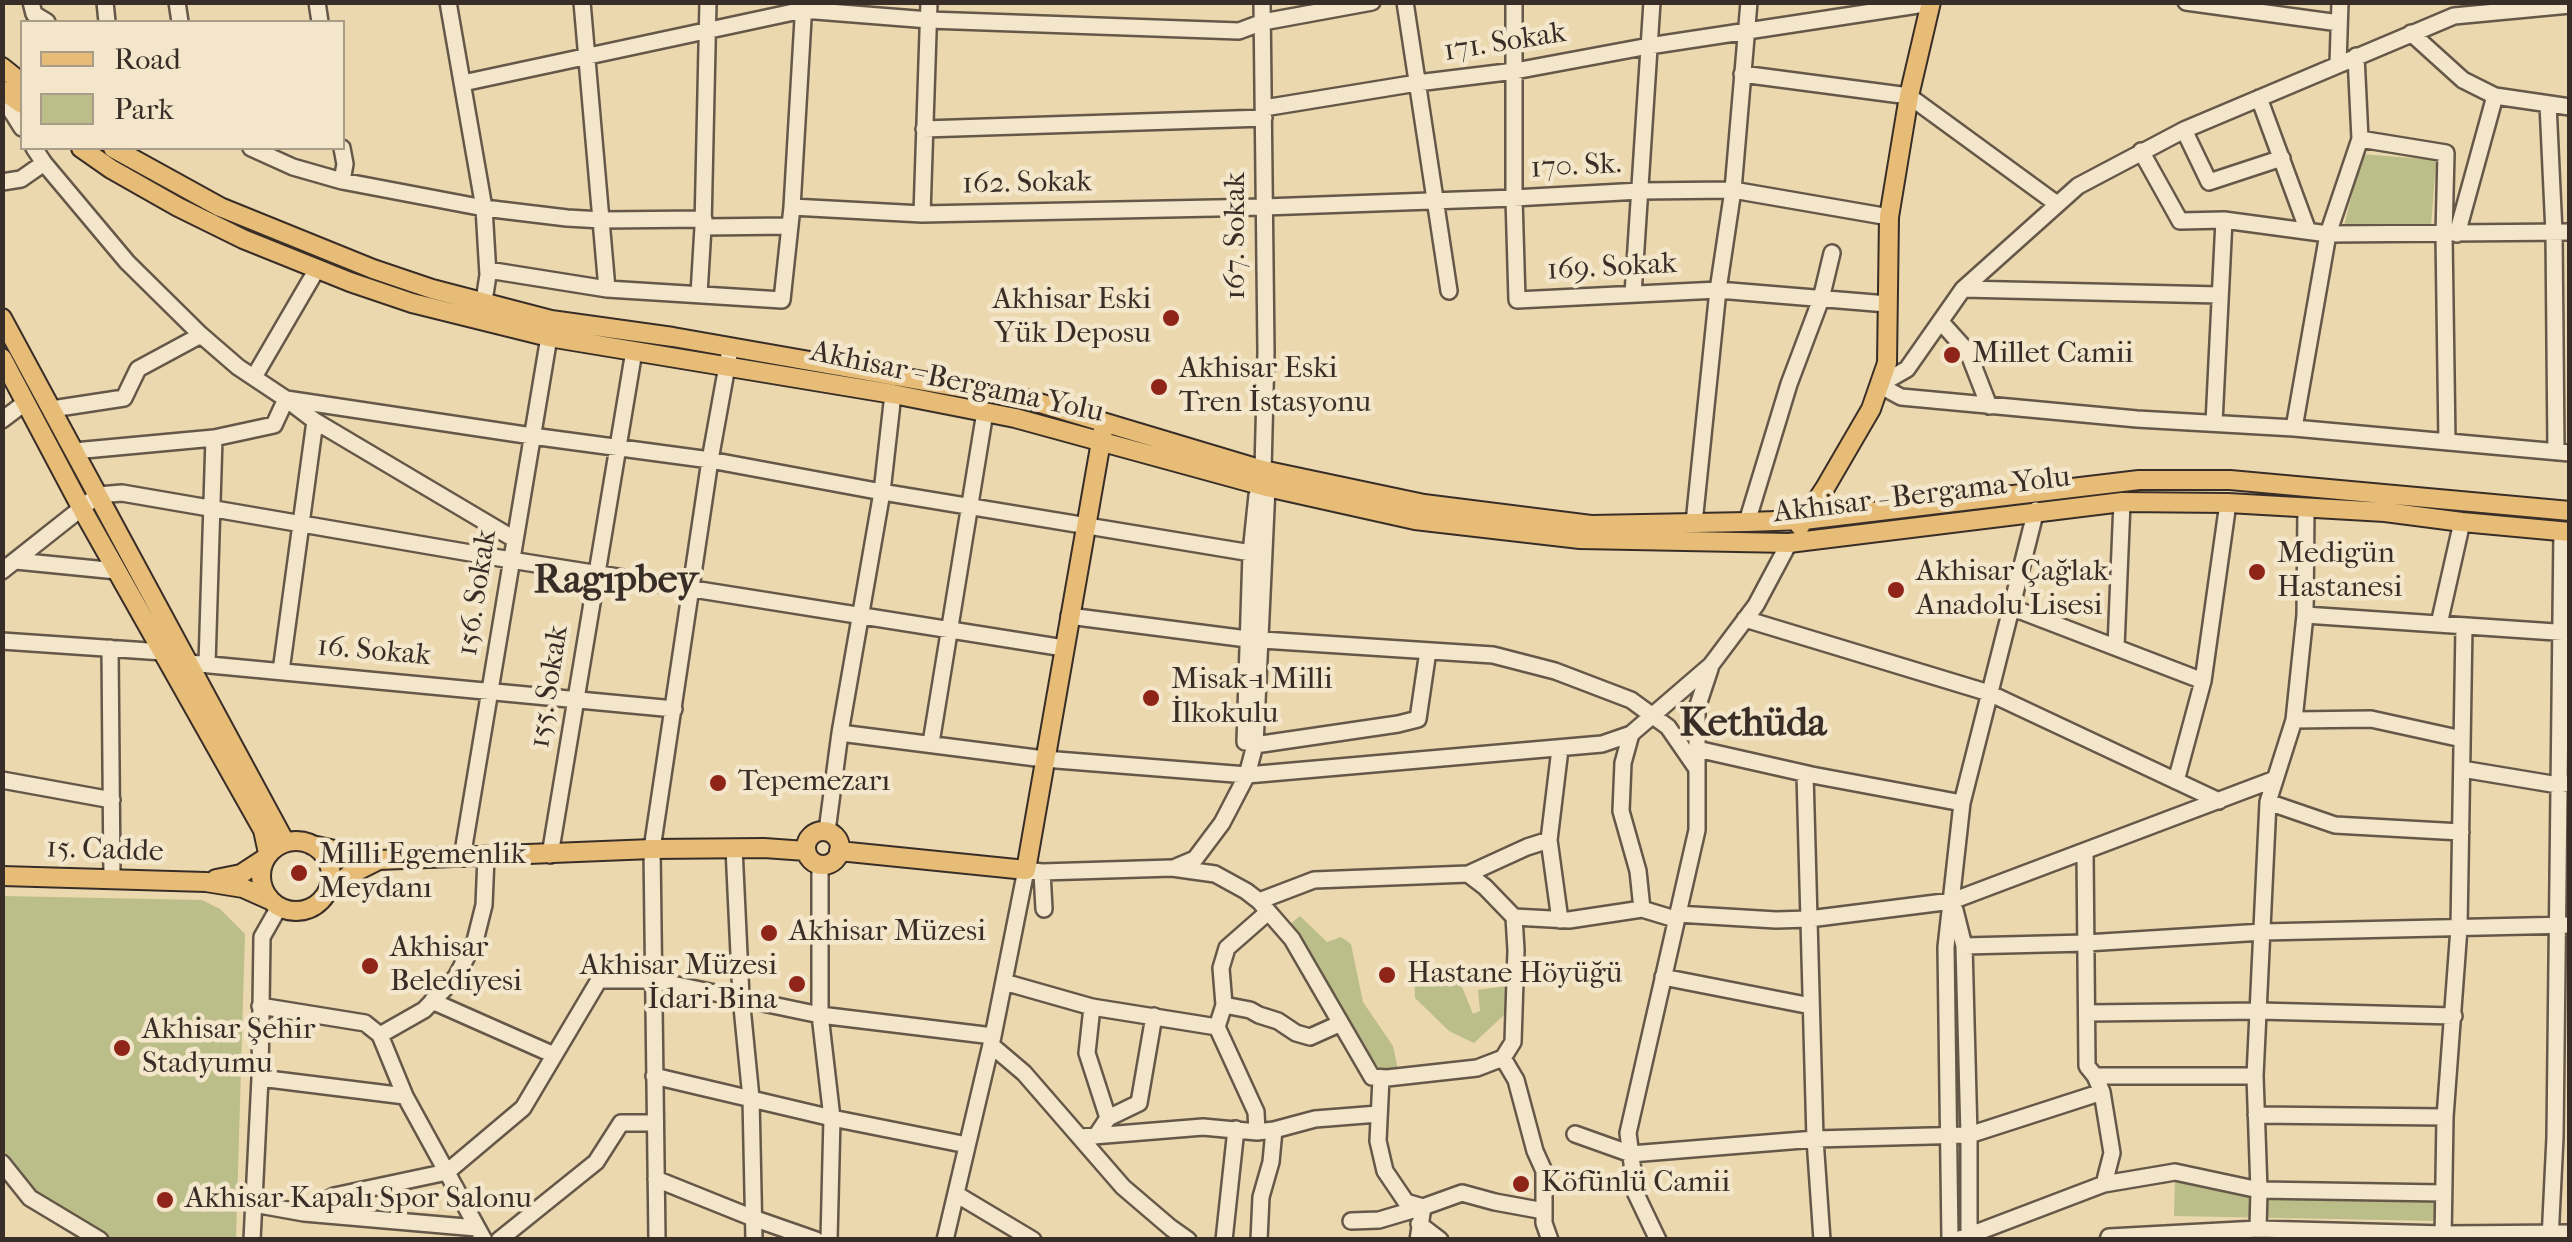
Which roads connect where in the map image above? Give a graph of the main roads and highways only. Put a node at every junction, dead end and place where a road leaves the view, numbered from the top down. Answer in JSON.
{"nodes":[{"id":1,"x":1931,"y":3,"type":"edge"},
{"id":2,"x":85,"y":150,"type":"edge"},
{"id":3,"x":117,"y":150,"type":"edge"},
{"id":4,"x":2,"y":318,"type":"edge"},
{"id":5,"x":2,"y":358,"type":"edge"},
{"id":6,"x":1102,"y":432,"type":"junction"},
{"id":7,"x":1263,"y":480,"type":"junction"},
{"id":8,"x":2570,"y":511,"type":"edge"},
{"id":9,"x":1804,"y":520,"type":"junction"},
{"id":10,"x":2566,"y":532,"type":"edge"},
{"id":11,"x":1789,"y":542,"type":"junction"},
{"id":12,"x":285,"y":842,"type":"junction"},
{"id":13,"x":312,"y":844,"type":"junction"},
{"id":14,"x":806,"y":851,"type":"junction"},
{"id":15,"x":839,"y":851,"type":"junction"},
{"id":16,"x":266,"y":856,"type":"junction"},
{"id":17,"x":379,"y":860,"type":"junction"},
{"id":18,"x":2,"y":876,"type":"edge"},
{"id":19,"x":206,"y":882,"type":"junction"},
{"id":20,"x":326,"y":892,"type":"junction"},
{"id":21,"x":274,"y":904,"type":"junction"}],
"edges":[{"from":1,"to":9,"type":"main road"},
{"from":2,"to":6,"type":"main road","name":"Akhisar - Bergama Yolu"},
{"from":3,"to":6,"type":"main road","name":"Akhisar - Bergama Yolu"},
{"from":4,"to":12,"type":"main road"},
{"from":5,"to":16,"type":"main road"},
{"from":6,"to":7,"type":"main road","name":"Akhisar - Bergama Yolu"},
{"from":6,"to":15,"type":"main road"},
{"from":7,"to":9,"type":"main road","name":"Akhisar - Bergama Yolu"},
{"from":7,"to":11,"type":"main road","name":"Akhisar - Bergama Yolu"},
{"from":8,"to":9,"type":"main road","name":"Akhisar - Bergama Yolu"},
{"from":9,"to":11,"type":"main road"},
{"from":10,"to":11,"type":"main road","name":"Akhisar - Bergama Yolu"},
{"from":12,"to":13,"type":"main road"},
{"from":12,"to":16,"type":"main road"},
{"from":13,"to":17,"type":"main road"},
{"from":13,"to":20,"type":"main road"},
{"from":14,"to":15,"type":"main road"},
{"from":14,"to":15,"type":"main road"},
{"from":14,"to":17,"type":"main road"},
{"from":16,"to":19,"type":"main road","name":"15. Cadde"},
{"from":16,"to":21,"type":"main road"},
{"from":17,"to":20,"type":"main road"},
{"from":18,"to":19,"type":"main road","name":"15. Cadde"},
{"from":19,"to":21,"type":"main road","name":"15. Cadde"},
{"from":20,"to":21,"type":"main road"}]}
